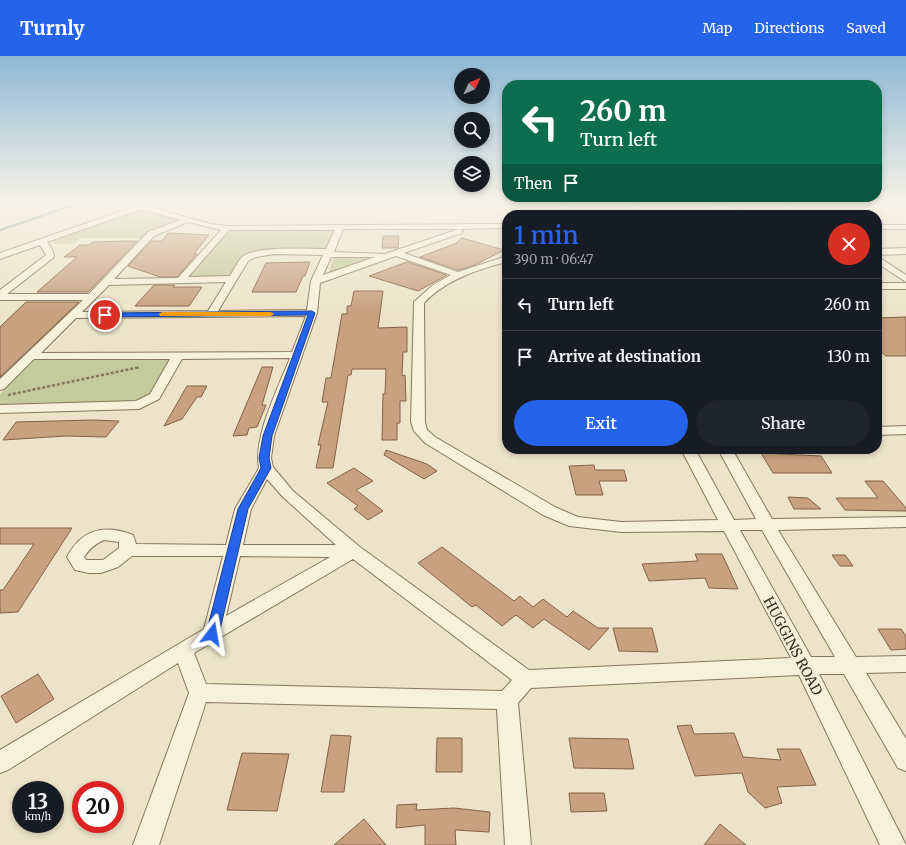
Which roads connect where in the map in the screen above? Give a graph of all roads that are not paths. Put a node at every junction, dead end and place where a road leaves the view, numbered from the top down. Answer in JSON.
{"nodes":[{"id":1,"x":54,"y":238,"type":"edge"},
{"id":2,"x":147,"y":238,"type":"edge"},
{"id":3,"x":218,"y":238,"type":"edge"},
{"id":4,"x":335,"y":238,"type":"edge"},
{"id":5,"x":437,"y":238,"type":"edge"},
{"id":6,"x":42,"y":242,"type":"junction"},
{"id":7,"x":906,"y":251,"type":"edge"},
{"id":8,"x":882,"y":252,"type":"edge"},
{"id":9,"x":327,"y":253,"type":"junction"},
{"id":10,"x":393,"y":254,"type":"junction"},
{"id":11,"x":0,"y":256,"type":"edge"},
{"id":12,"x":502,"y":261,"type":"edge"},
{"id":13,"x":882,"y":262,"type":"edge"},
{"id":14,"x":458,"y":276,"type":"junction"},
{"id":15,"x":234,"y":279,"type":"junction"},
{"id":16,"x":906,"y":279,"type":"edge"},
{"id":17,"x":181,"y":280,"type":"junction"},
{"id":18,"x":316,"y":281,"type":"junction"},
{"id":19,"x":107,"y":282,"type":"junction"},
{"id":20,"x":882,"y":286,"type":"edge"},
{"id":21,"x":906,"y":286,"type":"edge"},
{"id":22,"x":0,"y":296,"type":"edge"},
{"id":23,"x":92,"y":298,"type":"junction"},
{"id":24,"x":312,"y":313,"type":"junction"},
{"id":25,"x":211,"y":314,"type":"junction"},
{"id":26,"x":74,"y":315,"type":"junction"},
{"id":27,"x":178,"y":355,"type":"junction"},
{"id":28,"x":296,"y":355,"type":"junction"},
{"id":29,"x":32,"y":356,"type":"junction"},
{"id":30,"x":0,"y":386,"type":"edge"},
{"id":31,"x":0,"y":410,"type":"edge"},
{"id":32,"x":906,"y":430,"type":"edge"},
{"id":33,"x":882,"y":431,"type":"edge"},
{"id":34,"x":691,"y":454,"type":"edge"},
{"id":35,"x":728,"y":454,"type":"edge"},
{"id":36,"x":266,"y":468,"type":"junction"},
{"id":37,"x":906,"y":522,"type":"edge"},
{"id":38,"x":766,"y":525,"type":"junction"},
{"id":39,"x":728,"y":526,"type":"junction"},
{"id":40,"x":128,"y":550,"type":"dead end"},
{"id":41,"x":354,"y":551,"type":"junction"},
{"id":42,"x":233,"y":552,"type":"junction"},
{"id":43,"x":212,"y":634,"type":"junction"},
{"id":44,"x":183,"y":650,"type":"junction"},
{"id":45,"x":906,"y":664,"type":"edge"},
{"id":46,"x":852,"y":665,"type":"junction"},
{"id":47,"x":806,"y":666,"type":"junction"},
{"id":48,"x":526,"y":679,"type":"junction"},
{"id":49,"x":199,"y":693,"type":"junction"},
{"id":50,"x":507,"y":700,"type":"junction"},
{"id":51,"x":906,"y":760,"type":"edge"},
{"id":52,"x":0,"y":762,"type":"edge"},
{"id":53,"x":146,"y":845,"type":"edge"},
{"id":54,"x":518,"y":845,"type":"edge"},
{"id":55,"x":893,"y":845,"type":"edge"}],
"edges":[{"from":1,"to":6,"type":"street"},
{"from":2,"to":19,"type":"street"},
{"from":3,"to":17,"type":"street"},
{"from":4,"to":9,"type":"street"},
{"from":5,"to":10,"type":"street"},
{"from":6,"to":11,"type":"street"},
{"from":6,"to":22,"type":"street"},
{"from":7,"to":8,"type":"street"},
{"from":9,"to":10,"type":"street"},
{"from":9,"to":15,"type":"street"},
{"from":9,"to":18,"type":"street"},
{"from":10,"to":14,"type":"street"},
{"from":10,"to":18,"type":"street"},
{"from":12,"to":14,"type":"street"},
{"from":13,"to":16,"type":"street"},
{"from":14,"to":39,"type":"street"},
{"from":15,"to":17,"type":"street"},
{"from":15,"to":25,"type":"street"},
{"from":17,"to":19,"type":"street"},
{"from":18,"to":24,"type":"street"},
{"from":19,"to":23,"type":"street"},
{"from":20,"to":21,"type":"street"},
{"from":22,"to":23,"type":"street"},
{"from":23,"to":26,"type":"street"},
{"from":24,"to":25,"type":"street"},
{"from":24,"to":28,"type":"street"},
{"from":25,"to":26,"type":"street"},
{"from":26,"to":29,"type":"street"},
{"from":27,"to":28,"type":"street"},
{"from":27,"to":29,"type":"street"},
{"from":27,"to":31,"type":"street"},
{"from":28,"to":36,"type":"street"},
{"from":29,"to":30,"type":"street"},
{"from":32,"to":33,"type":"street"},
{"from":34,"to":39,"type":"street","name":"HUGGINS ROAD"},
{"from":35,"to":38,"type":"street"},
{"from":36,"to":41,"type":"street"},
{"from":36,"to":42,"type":"street"},
{"from":37,"to":38,"type":"street"},
{"from":38,"to":39,"type":"street"},
{"from":38,"to":46,"type":"street"},
{"from":39,"to":47,"type":"street","name":"HUGGINS ROAD"},
{"from":40,"to":42,"type":"street"},
{"from":41,"to":42,"type":"street"},
{"from":41,"to":43,"type":"street"},
{"from":41,"to":48,"type":"street"},
{"from":42,"to":43,"type":"street"},
{"from":43,"to":44,"type":"street"},
{"from":44,"to":49,"type":"street"},
{"from":44,"to":52,"type":"street"},
{"from":45,"to":46,"type":"street"},
{"from":46,"to":47,"type":"street"},
{"from":46,"to":51,"type":"street"},
{"from":47,"to":48,"type":"street"},
{"from":47,"to":55,"type":"street","name":"HUGGINS ROAD"},
{"from":48,"to":50,"type":"street"},
{"from":49,"to":50,"type":"street"},
{"from":49,"to":53,"type":"street"},
{"from":50,"to":54,"type":"street"}]}
